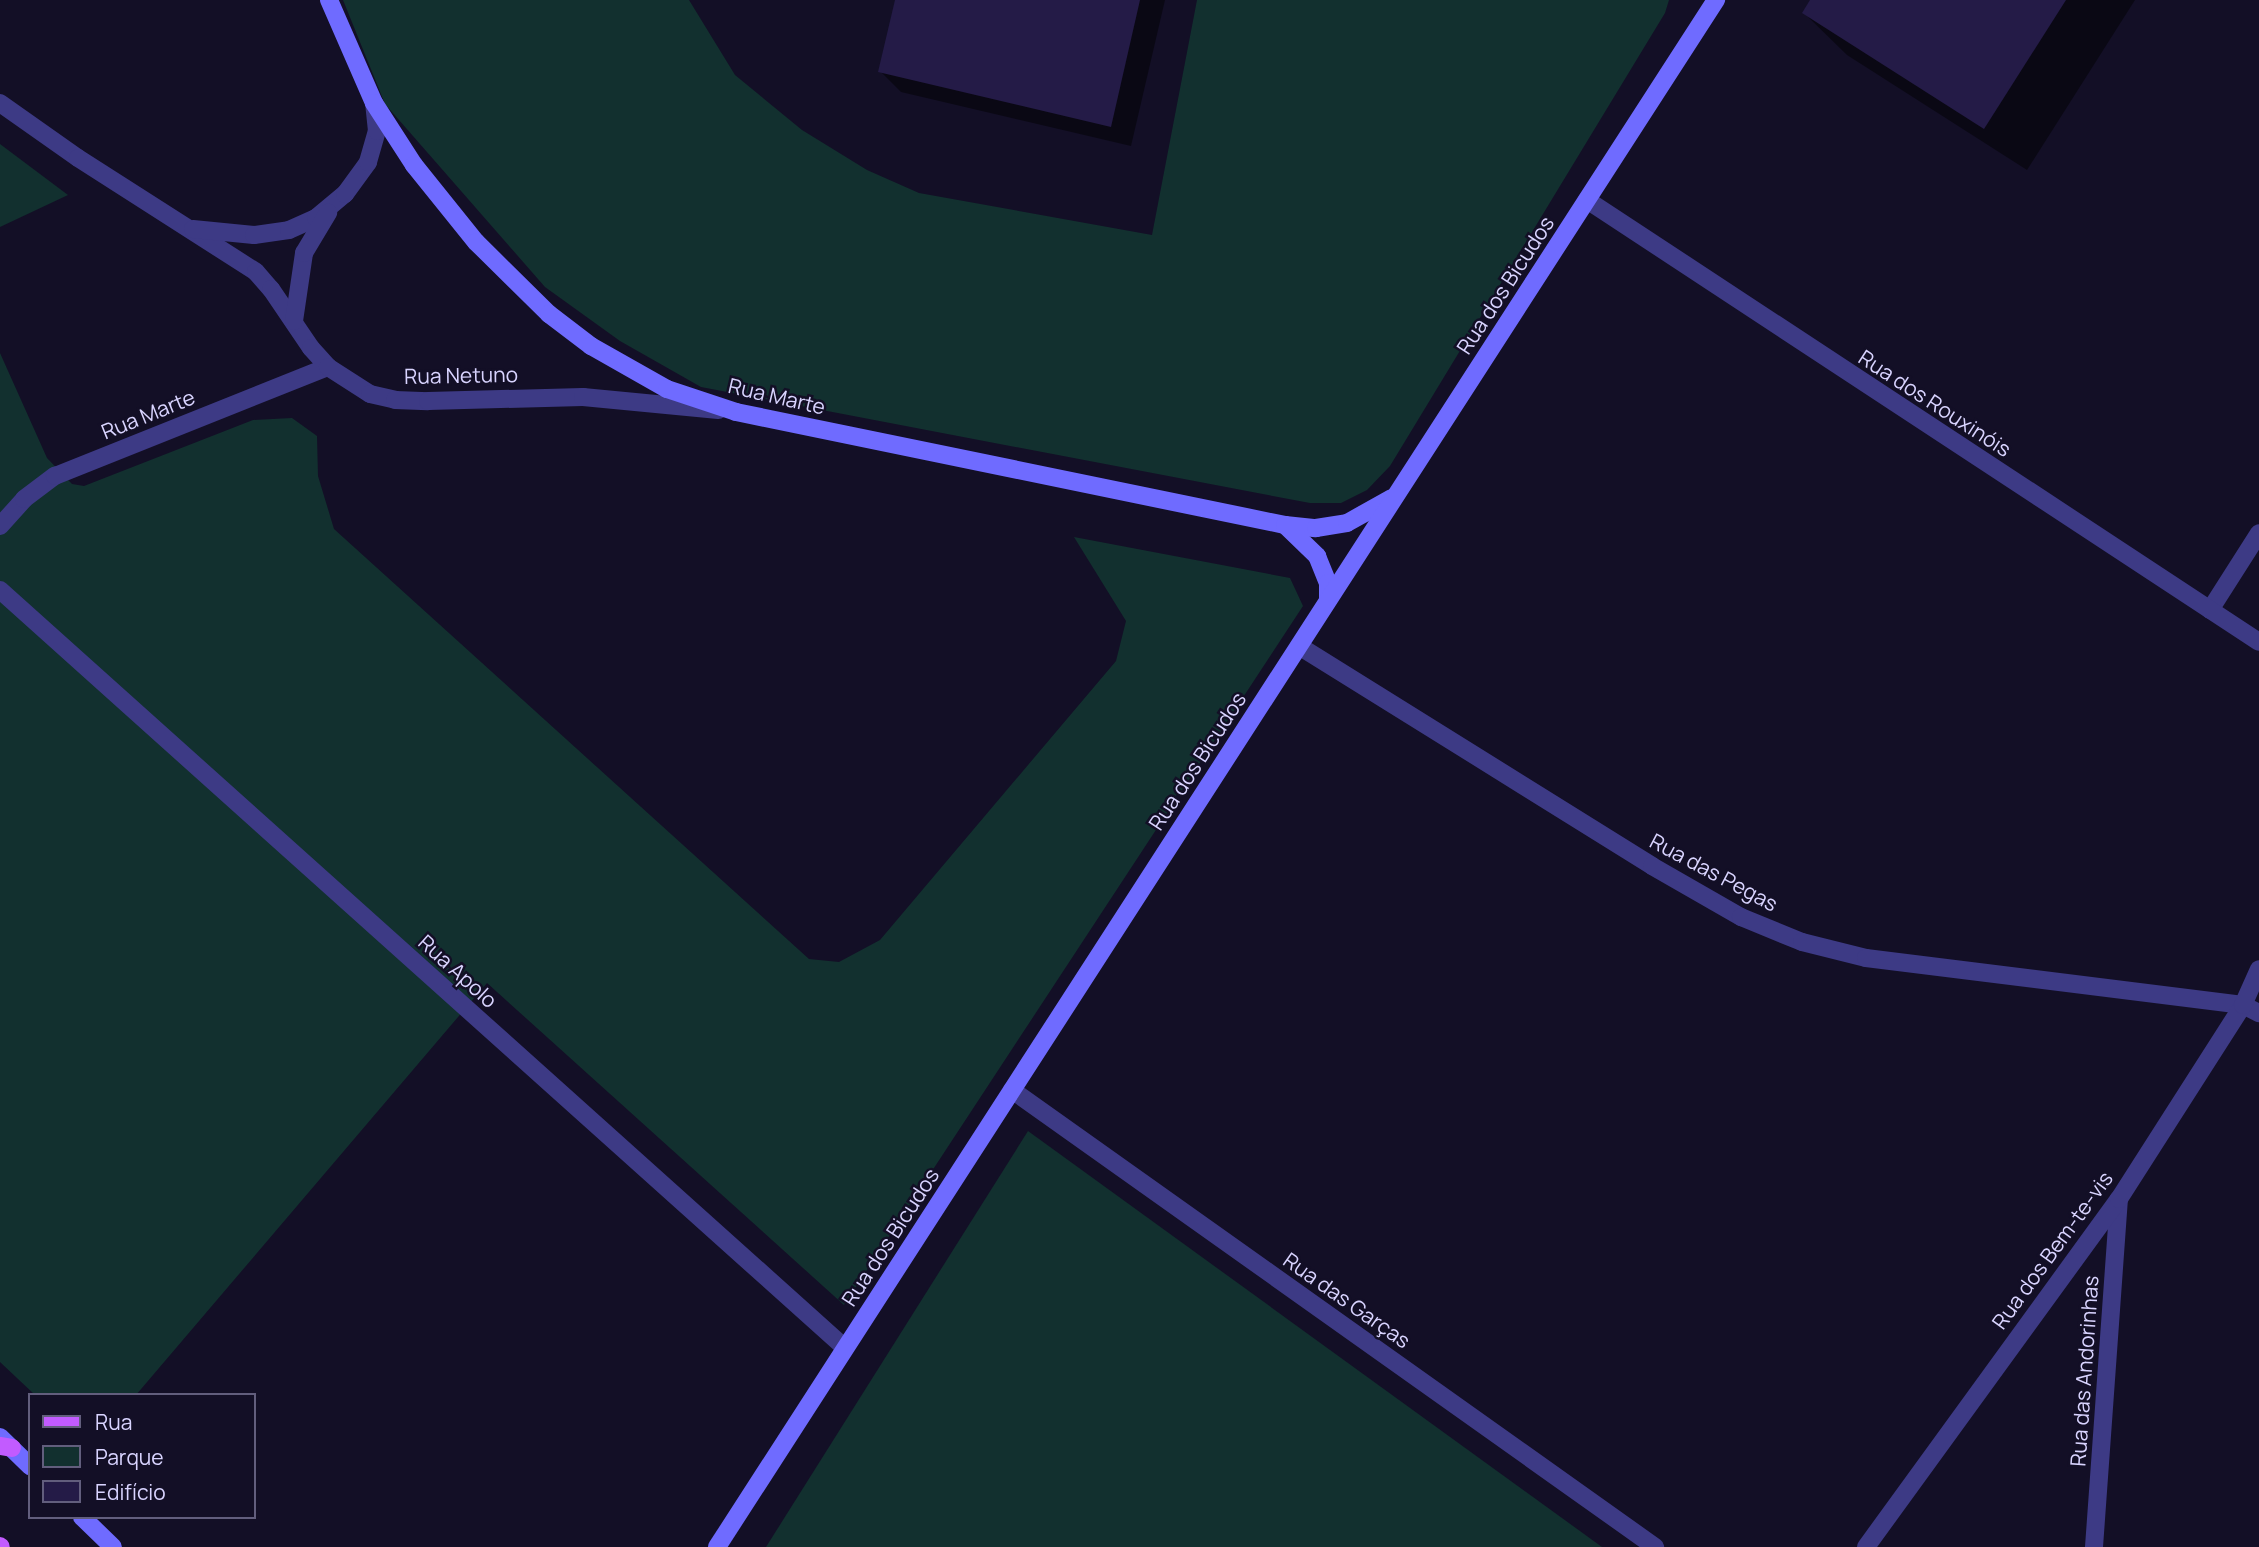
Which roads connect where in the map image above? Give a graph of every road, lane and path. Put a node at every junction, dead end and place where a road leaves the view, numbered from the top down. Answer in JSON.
{"nodes":[{"id":1,"x":328,"y":0,"type":"edge"},
{"id":2,"x":1716,"y":0,"type":"edge"},
{"id":3,"x":0,"y":103,"type":"edge"},
{"id":4,"x":374,"y":103,"type":"junction"},
{"id":5,"x":1587,"y":200,"type":"junction"},
{"id":6,"x":334,"y":205,"type":"junction"},
{"id":7,"x":190,"y":229,"type":"junction"},
{"id":8,"x":293,"y":321,"type":"junction"},
{"id":9,"x":328,"y":367,"type":"junction"},
{"id":10,"x":736,"y":412,"type":"junction"},
{"id":11,"x":1398,"y":494,"type":"junction"},
{"id":12,"x":1285,"y":525,"type":"junction"},
{"id":13,"x":0,"y":526,"type":"edge"},
{"id":14,"x":2259,"y":533,"type":"edge"},
{"id":15,"x":0,"y":590,"type":"edge"},
{"id":16,"x":1328,"y":600,"type":"junction"},
{"id":17,"x":2210,"y":610,"type":"junction"},
{"id":18,"x":2259,"y":642,"type":"edge"},
{"id":19,"x":1299,"y":646,"type":"junction"},
{"id":20,"x":2259,"y":970,"type":"edge"},
{"id":21,"x":2251,"y":1009,"type":"edge"},
{"id":22,"x":1012,"y":1090,"type":"junction"},
{"id":23,"x":2119,"y":1199,"type":"junction"},
{"id":24,"x":845,"y":1348,"type":"junction"},
{"id":25,"x":4,"y":1444,"type":"edge"},
{"id":26,"x":28,"y":1464,"type":"edge"},
{"id":27,"x":84,"y":1519,"type":"edge"},
{"id":28,"x":113,"y":1547,"type":"edge"},
{"id":29,"x":717,"y":1547,"type":"edge"},
{"id":30,"x":1656,"y":1547,"type":"edge"},
{"id":31,"x":1866,"y":1547,"type":"edge"},
{"id":32,"x":2094,"y":1547,"type":"edge"}],
"edges":[{"from":1,"to":4,"type":"main road","name":"Rua Marte"},
{"from":2,"to":5,"type":"main road","name":"Rua dos Bicudos"},
{"from":3,"to":7,"type":"street","name":"Rua Netuno"},
{"from":4,"to":6,"type":"street"},
{"from":4,"to":10,"type":"main road","name":"Rua Marte"},
{"from":5,"to":11,"type":"main road","name":"Rua dos Bicudos"},
{"from":5,"to":17,"type":"street","name":"Rua dos Rouxinóis"},
{"from":6,"to":7,"type":"street"},
{"from":6,"to":8,"type":"street"},
{"from":7,"to":8,"type":"street","name":"Rua Netuno"},
{"from":8,"to":9,"type":"street","name":"Rua Netuno"},
{"from":9,"to":10,"type":"street","name":"Rua Netuno"},
{"from":9,"to":13,"type":"street","name":"Rua Marte"},
{"from":10,"to":12,"type":"main road","name":"Rua Marte"},
{"from":11,"to":12,"type":"main road","name":"Rua Marte"},
{"from":11,"to":16,"type":"main road","name":"Rua dos Bicudos"},
{"from":12,"to":16,"type":"main road"},
{"from":14,"to":17,"type":"street"},
{"from":15,"to":24,"type":"street","name":"Rua Apolo"},
{"from":16,"to":19,"type":"main road","name":"Rua dos Bicudos"},
{"from":17,"to":18,"type":"street","name":"Rua dos Rouxinóis"},
{"from":19,"to":21,"type":"street","name":"Rua das Pegas"},
{"from":19,"to":22,"type":"main road","name":"Rua dos Bicudos"},
{"from":20,"to":21,"type":"street","name":"Rua dos Bem-te-vis"},
{"from":21,"to":23,"type":"street","name":"Rua dos Bem-te-vis"},
{"from":22,"to":24,"type":"main road","name":"Rua dos Bicudos"},
{"from":22,"to":30,"type":"street","name":"Rua das Garças"},
{"from":23,"to":31,"type":"street","name":"Rua dos Bem-te-vis"},
{"from":23,"to":32,"type":"street","name":"Rua das Andorinhas"},
{"from":24,"to":29,"type":"main road","name":"Rua dos Bicudos"},
{"from":25,"to":26,"type":"main road"},
{"from":27,"to":28,"type":"main road"}]}
